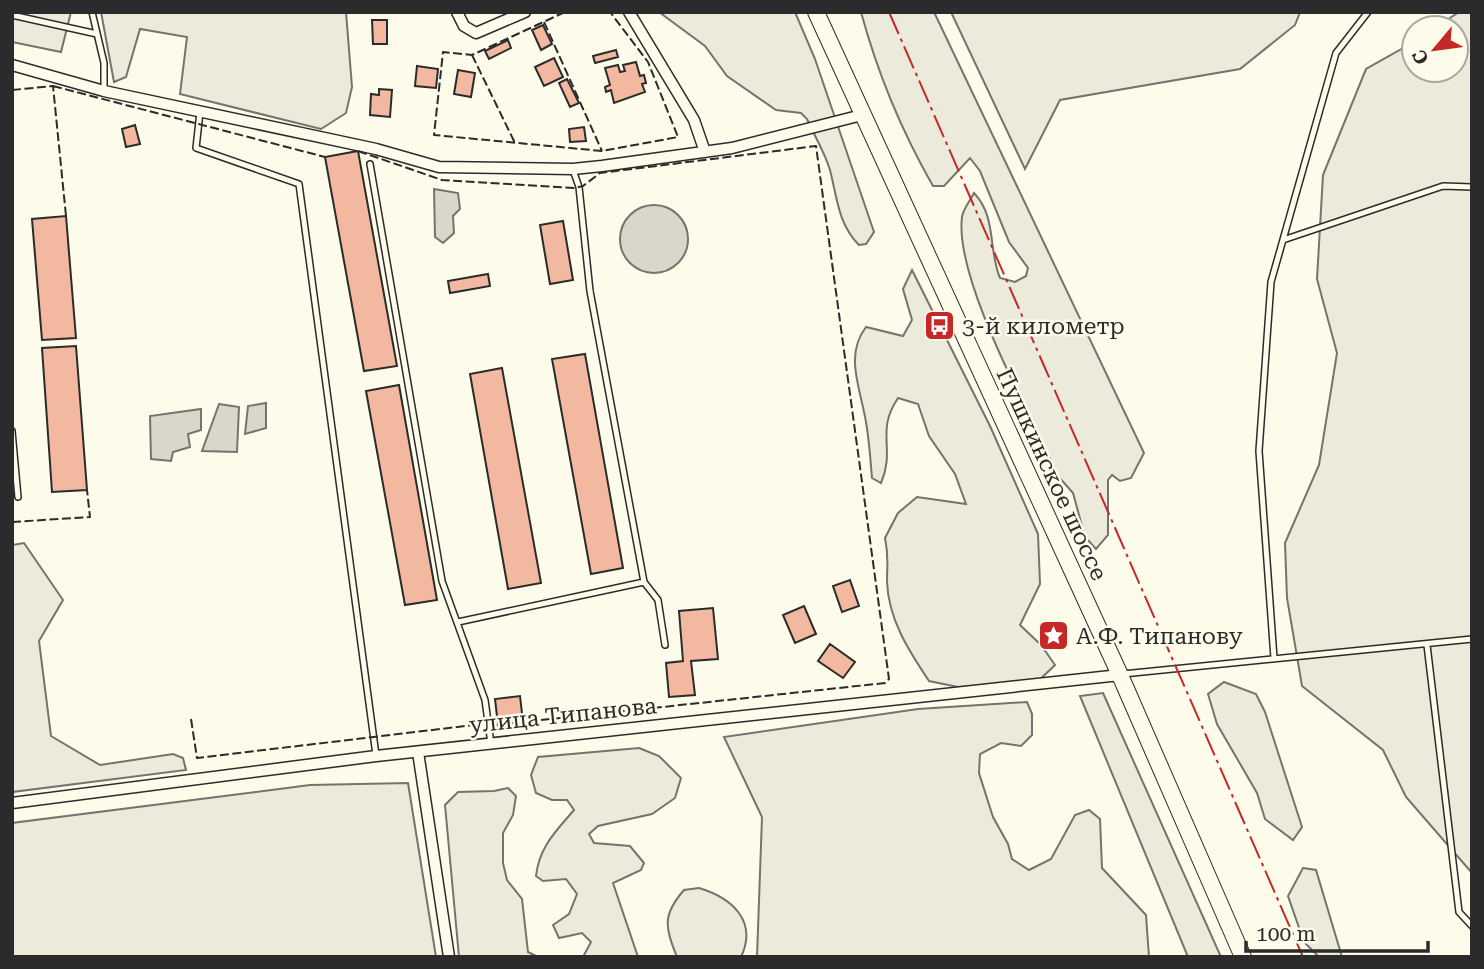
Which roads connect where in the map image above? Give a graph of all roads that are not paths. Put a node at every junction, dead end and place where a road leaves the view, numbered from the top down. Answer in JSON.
{"nodes":[{"id":1,"x":92,"y":12,"type":"edge"},
{"id":2,"x":457,"y":12,"type":"edge"},
{"id":3,"x":526,"y":12,"type":"edge"},
{"id":4,"x":629,"y":12,"type":"edge"},
{"id":5,"x":816,"y":12,"type":"edge"},
{"id":6,"x":1368,"y":12,"type":"edge"},
{"id":7,"x":12,"y":15,"type":"edge"},
{"id":8,"x":97,"y":34,"type":"junction"},
{"id":9,"x":12,"y":65,"type":"edge"},
{"id":10,"x":104,"y":91,"type":"junction"},
{"id":11,"x":200,"y":112,"type":"junction"},
{"id":12,"x":862,"y":115,"type":"junction"},
{"id":13,"x":705,"y":152,"type":"junction"},
{"id":14,"x":370,"y":164,"type":"dead end"},
{"id":15,"x":573,"y":169,"type":"junction"},
{"id":16,"x":1472,"y":187,"type":"edge"},
{"id":17,"x":1283,"y":240,"type":"junction"},
{"id":18,"x":12,"y":431,"type":"edge"},
{"id":19,"x":18,"y":497,"type":"dead end"},
{"id":20,"x":644,"y":582,"type":"junction"},
{"id":21,"x":458,"y":622,"type":"junction"},
{"id":22,"x":1472,"y":639,"type":"edge"},
{"id":23,"x":665,"y":645,"type":"dead end"},
{"id":24,"x":1427,"y":645,"type":"junction"},
{"id":25,"x":1274,"y":657,"type":"junction"},
{"id":26,"x":1120,"y":675,"type":"junction"},
{"id":27,"x":491,"y":744,"type":"junction"},
{"id":28,"x":418,"y":752,"type":"junction"},
{"id":29,"x":376,"y":756,"type":"junction"},
{"id":30,"x":12,"y":803,"type":"edge"},
{"id":31,"x":1472,"y":926,"type":"edge"},
{"id":32,"x":449,"y":957,"type":"edge"},
{"id":33,"x":1243,"y":957,"type":"edge"}],
"edges":[{"from":1,"to":8,"type":"lane"},
{"from":2,"to":3,"type":"street"},
{"from":4,"to":13,"type":"street"},
{"from":5,"to":12,"type":"main road","name":"Пушкинское шоссе"},
{"from":6,"to":17,"type":"lane"},
{"from":7,"to":8,"type":"lane"},
{"from":8,"to":10,"type":"lane"},
{"from":9,"to":10,"type":"street"},
{"from":10,"to":11,"type":"street"},
{"from":11,"to":15,"type":"street"},
{"from":11,"to":29,"type":"lane"},
{"from":12,"to":13,"type":"street"},
{"from":12,"to":26,"type":"main road","name":"Пушкинское шоссе"},
{"from":13,"to":15,"type":"street"},
{"from":14,"to":21,"type":"lane"},
{"from":15,"to":20,"type":"lane"},
{"from":16,"to":17,"type":"lane"},
{"from":17,"to":25,"type":"lane"},
{"from":18,"to":19,"type":"lane"},
{"from":20,"to":21,"type":"lane"},
{"from":20,"to":23,"type":"lane"},
{"from":21,"to":27,"type":"lane"},
{"from":22,"to":24,"type":"lane"},
{"from":24,"to":25,"type":"lane"},
{"from":24,"to":31,"type":"lane"},
{"from":25,"to":26,"type":"lane"},
{"from":26,"to":27,"type":"street","name":"улица Типанова"},
{"from":26,"to":33,"type":"main road","name":"Пушкинское шоссе"},
{"from":27,"to":28,"type":"street","name":"улица Типанова"},
{"from":28,"to":29,"type":"street","name":"улица Типанова"},
{"from":28,"to":32,"type":"street"},
{"from":29,"to":30,"type":"street","name":"улица Типанова"}]}
